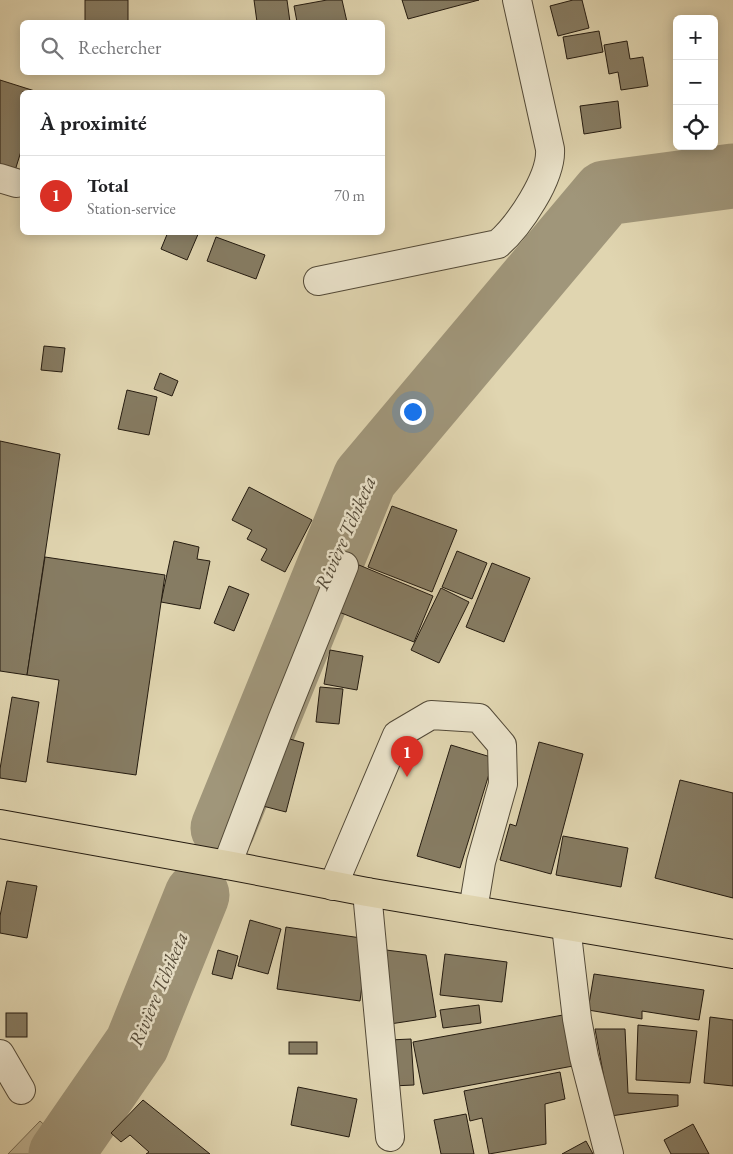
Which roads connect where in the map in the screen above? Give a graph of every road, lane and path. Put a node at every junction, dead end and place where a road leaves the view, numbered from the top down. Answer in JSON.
{"nodes":[{"id":1,"x":517,"y":0,"type":"edge"},
{"id":2,"x":318,"y":281,"type":"dead end"},
{"id":3,"x":344,"y":566,"type":"dead end"},
{"id":4,"x":0,"y":824,"type":"edge"},
{"id":5,"x":227,"y":865,"type":"junction"},
{"id":6,"x":333,"y":886,"type":"junction"},
{"id":7,"x":367,"y":892,"type":"junction"},
{"id":8,"x":473,"y":910,"type":"junction"},
{"id":9,"x":566,"y":926,"type":"junction"},
{"id":10,"x":733,"y":954,"type":"edge"},
{"id":11,"x":0,"y":1054,"type":"edge"},
{"id":12,"x":21,"y":1090,"type":"dead end"},
{"id":13,"x":390,"y":1137,"type":"dead end"},
{"id":14,"x":610,"y":1154,"type":"edge"}],
"edges":[{"from":1,"to":2,"type":"street"},
{"from":3,"to":5,"type":"street"},
{"from":4,"to":5,"type":"highway"},
{"from":5,"to":6,"type":"highway"},
{"from":6,"to":7,"type":"highway"},
{"from":6,"to":8,"type":"street"},
{"from":7,"to":8,"type":"highway"},
{"from":7,"to":13,"type":"street"},
{"from":8,"to":9,"type":"highway"},
{"from":9,"to":10,"type":"highway"},
{"from":9,"to":14,"type":"street"},
{"from":11,"to":12,"type":"street"}]}
